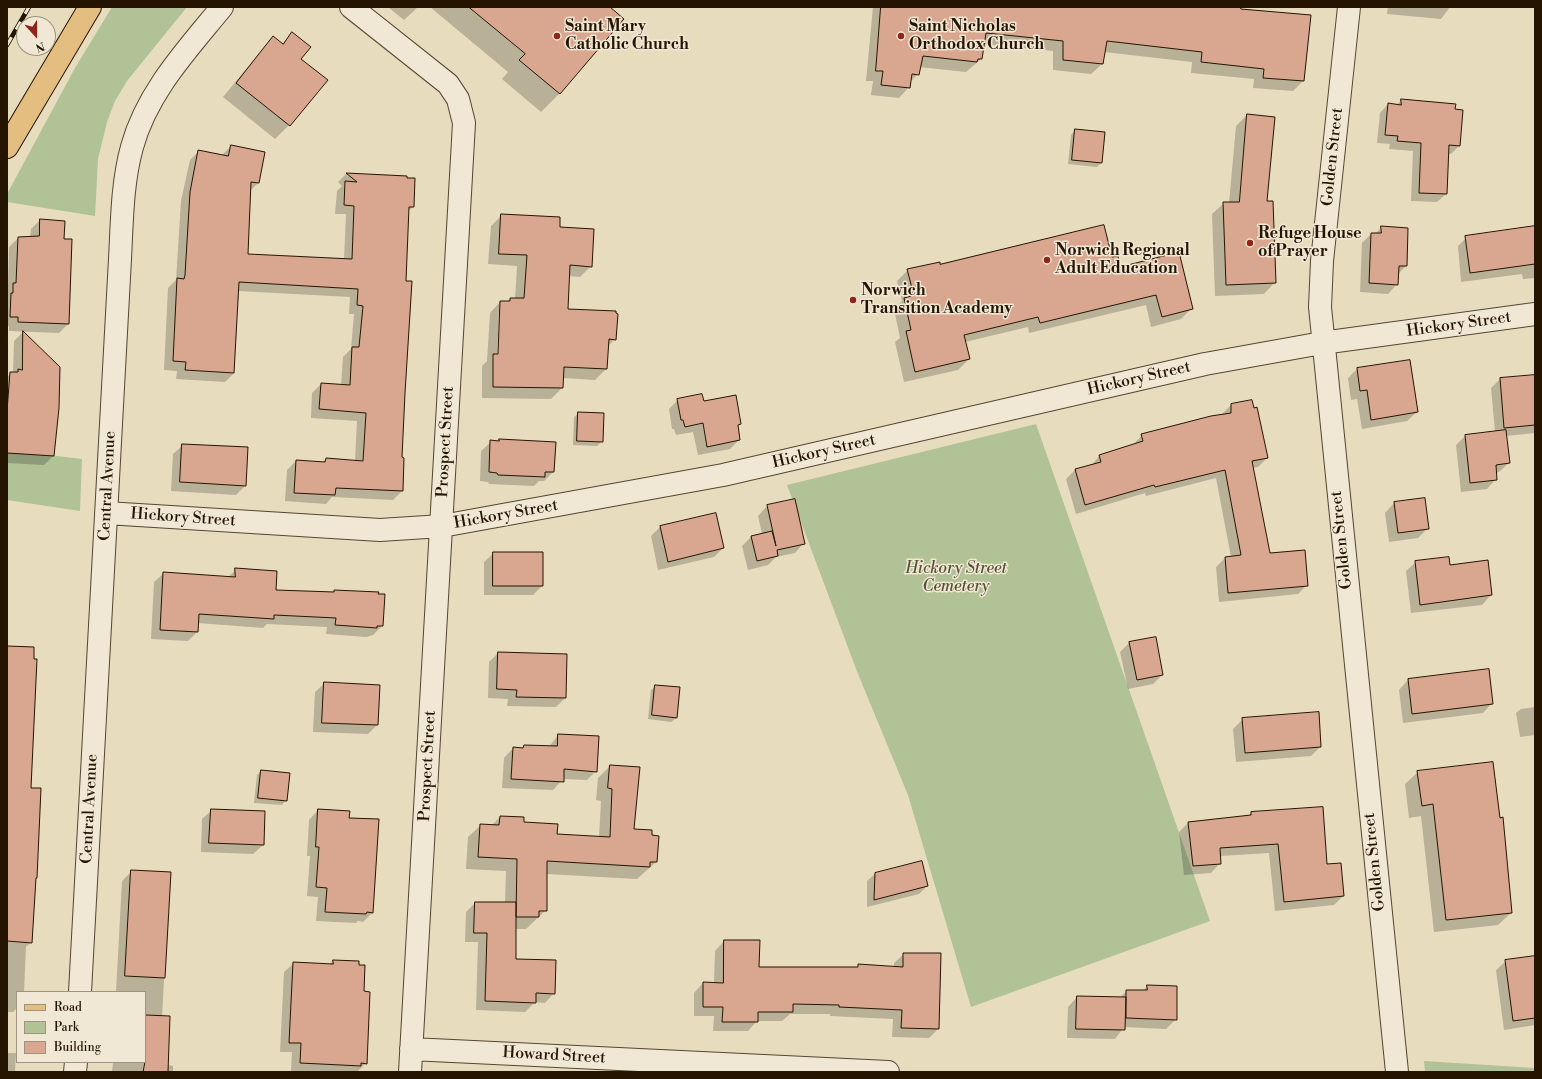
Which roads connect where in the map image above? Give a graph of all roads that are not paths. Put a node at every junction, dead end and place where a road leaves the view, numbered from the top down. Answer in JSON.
{"nodes":[{"id":1,"x":90,"y":7,"type":"edge"},
{"id":2,"x":222,"y":7,"type":"edge"},
{"id":3,"x":351,"y":7,"type":"edge"},
{"id":4,"x":1349,"y":7,"type":"edge"},
{"id":5,"x":7,"y":147,"type":"edge"},
{"id":6,"x":1535,"y":314,"type":"edge"},
{"id":7,"x":1322,"y":343,"type":"junction"},
{"id":8,"x":106,"y":513,"type":"junction"},
{"id":9,"x":442,"y":526,"type":"junction"},
{"id":10,"x":80,"y":991,"type":"edge"},
{"id":11,"x":411,"y":1049,"type":"junction"},
{"id":12,"x":410,"y":1072,"type":"edge"},
{"id":13,"x":888,"y":1072,"type":"edge"},
{"id":14,"x":1397,"y":1072,"type":"edge"}],
"edges":[{"from":1,"to":5,"type":"main road"},
{"from":2,"to":8,"type":"street","name":"Central Avenue"},
{"from":3,"to":9,"type":"street","name":"Prospect Street"},
{"from":4,"to":7,"type":"street","name":"Golden Street"},
{"from":6,"to":7,"type":"street","name":"Hickory Street"},
{"from":7,"to":9,"type":"street","name":"Hickory Street"},
{"from":7,"to":14,"type":"street","name":"Golden Street"},
{"from":8,"to":9,"type":"street","name":"Hickory Street"},
{"from":8,"to":10,"type":"street","name":"Central Avenue"},
{"from":9,"to":11,"type":"street","name":"Prospect Street"},
{"from":11,"to":12,"type":"street","name":"Prospect Street"},
{"from":11,"to":13,"type":"street","name":"Howard Street"}]}
